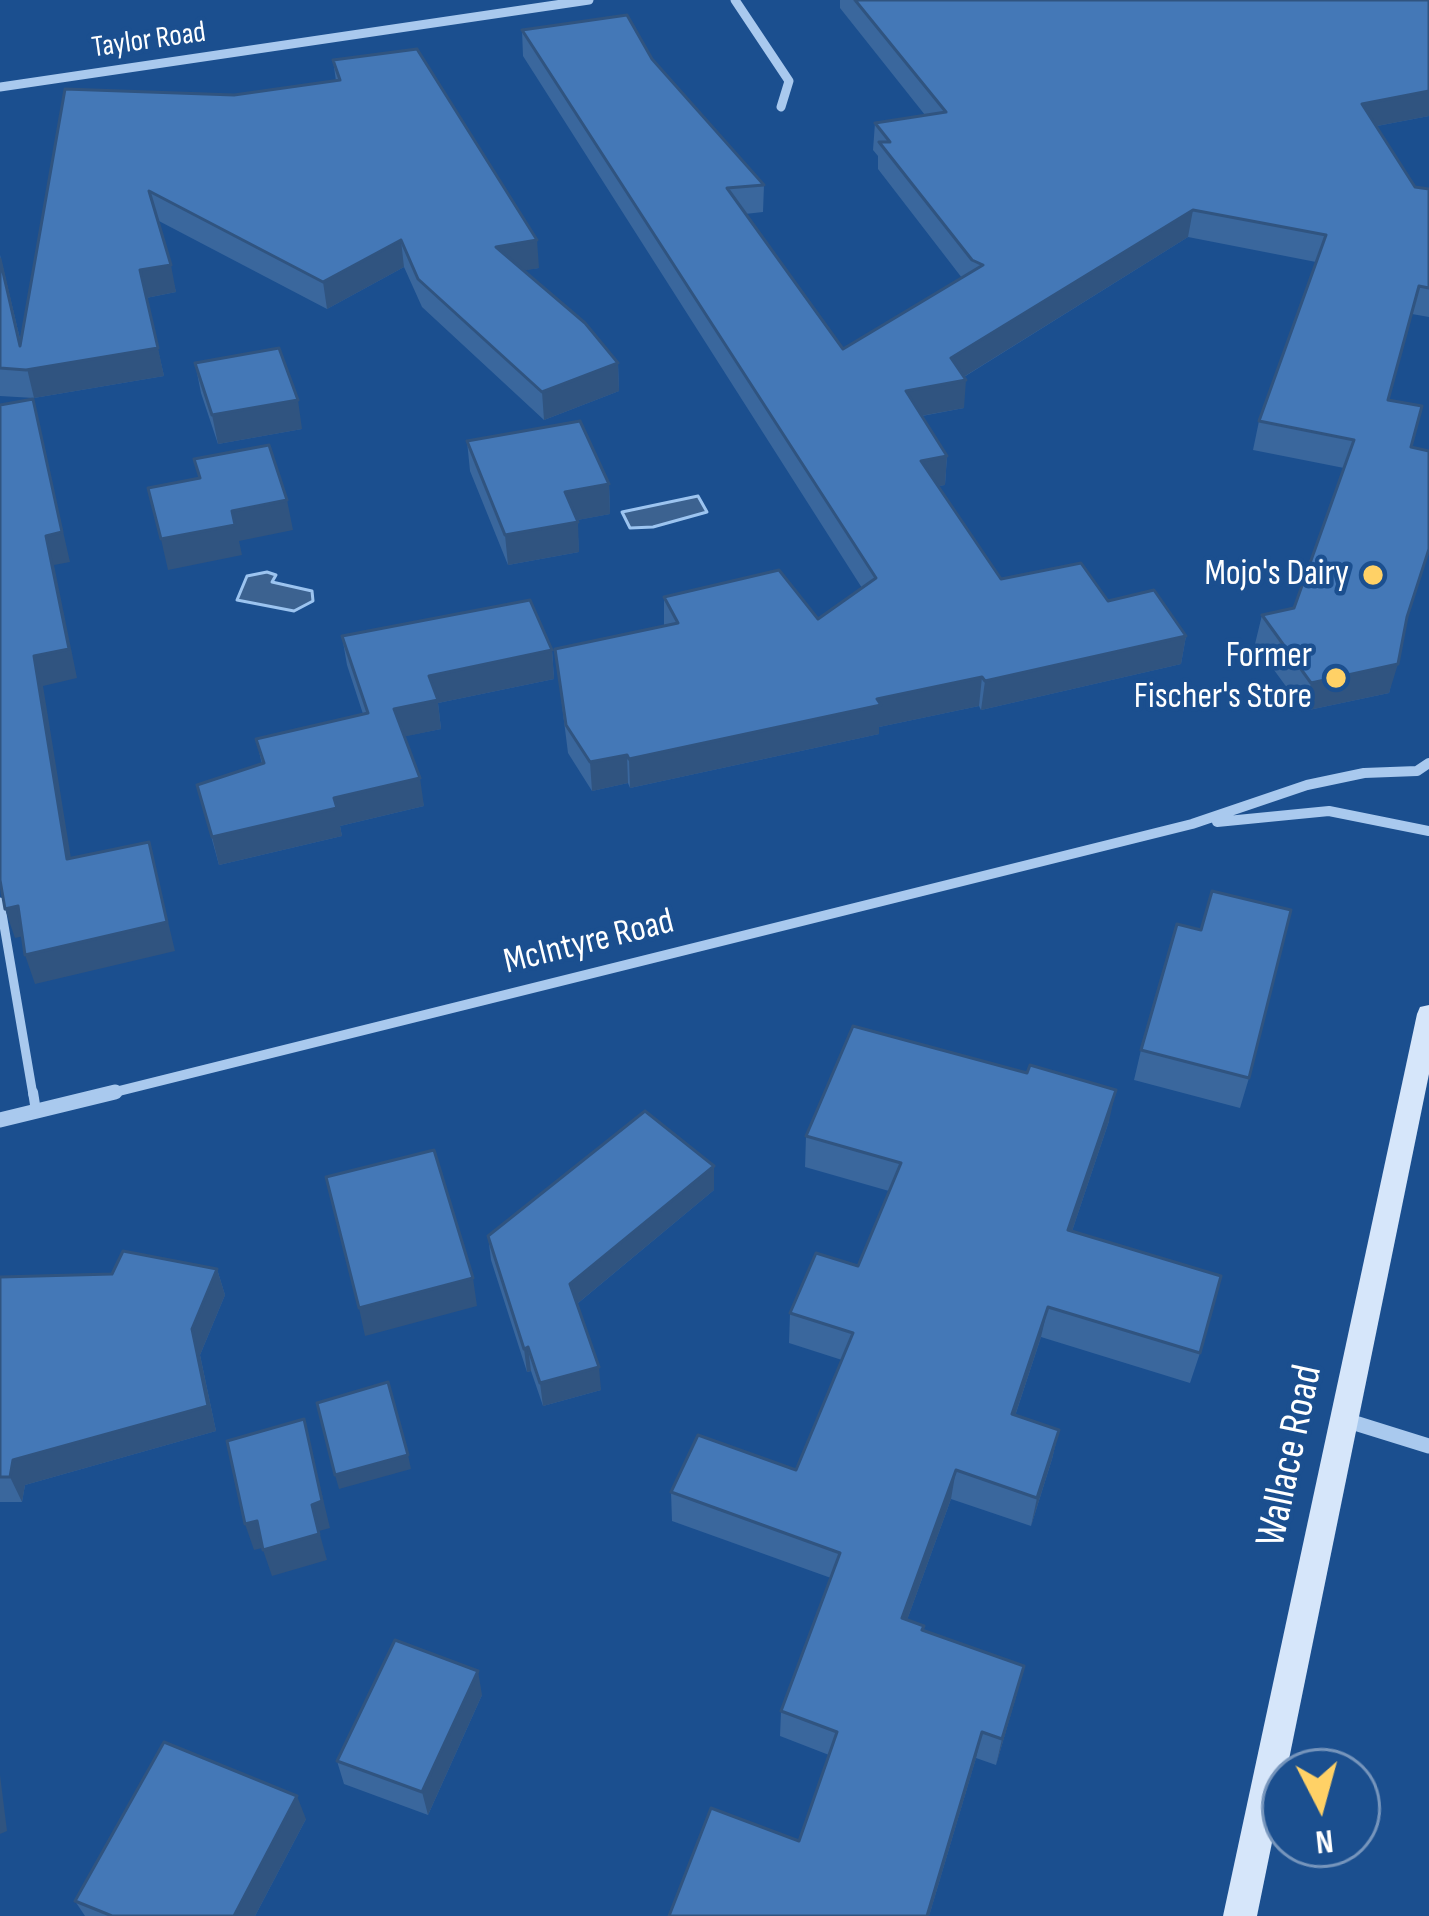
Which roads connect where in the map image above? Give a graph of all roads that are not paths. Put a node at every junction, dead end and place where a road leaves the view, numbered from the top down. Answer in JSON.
{"nodes":[{"id":1,"x":590,"y":0,"type":"edge"},
{"id":2,"x":735,"y":0,"type":"edge"},
{"id":3,"x":527,"y":5,"type":"edge"},
{"id":4,"x":0,"y":87,"type":"edge"},
{"id":5,"x":781,"y":107,"type":"dead end"},
{"id":6,"x":1429,"y":763,"type":"edge"},
{"id":7,"x":1192,"y":824,"type":"junction"},
{"id":8,"x":1429,"y":831,"type":"edge"},
{"id":9,"x":0,"y":902,"type":"edge"},
{"id":10,"x":1429,"y":1014,"type":"edge"},
{"id":11,"x":36,"y":1111,"type":"junction"},
{"id":12,"x":0,"y":1120,"type":"edge"},
{"id":13,"x":1341,"y":1419,"type":"junction"},
{"id":14,"x":1429,"y":1446,"type":"edge"},
{"id":15,"x":1240,"y":1916,"type":"edge"}],
"edges":[{"from":1,"to":3,"type":"street","name":"Taylor Road"},
{"from":2,"to":5,"type":"street"},
{"from":3,"to":4,"type":"street","name":"Taylor Road"},
{"from":6,"to":7,"type":"street","name":"McIntyre Road"},
{"from":7,"to":8,"type":"street","name":"McIntyre Road"},
{"from":7,"to":11,"type":"street","name":"McIntyre Road"},
{"from":9,"to":11,"type":"lane"},
{"from":10,"to":13,"type":"street","name":"Wallace Road"},
{"from":11,"to":12,"type":"street","name":"McIntyre Road"},
{"from":13,"to":14,"type":"street"},
{"from":13,"to":15,"type":"street","name":"Wallace Road"}]}
